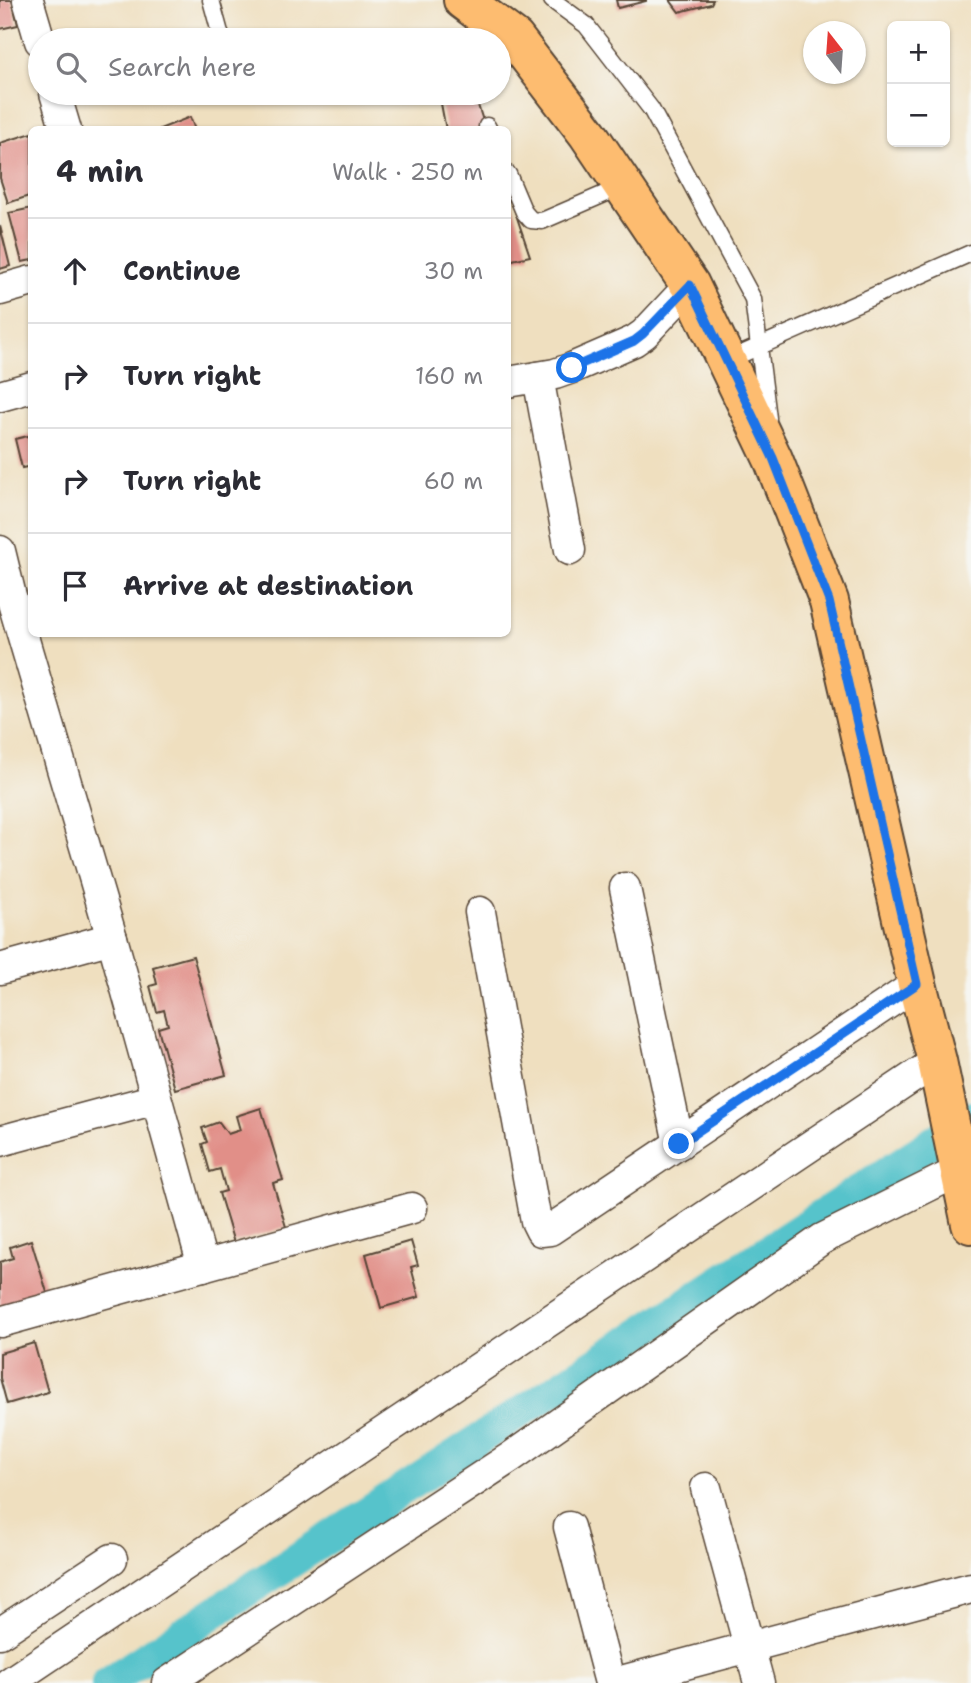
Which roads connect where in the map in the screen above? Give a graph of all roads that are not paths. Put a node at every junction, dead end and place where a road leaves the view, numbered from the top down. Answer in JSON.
{"nodes":[{"id":1,"x":28,"y":0,"type":"edge"},
{"id":2,"x":211,"y":0,"type":"edge"},
{"id":3,"x":463,"y":0,"type":"edge"},
{"id":4,"x":552,"y":0,"type":"edge"},
{"id":5,"x":36,"y":28,"type":"edge"},
{"id":6,"x":219,"y":28,"type":"edge"},
{"id":7,"x":500,"y":28,"type":"edge"},
{"id":8,"x":511,"y":36,"type":"edge"},
{"id":9,"x":59,"y":105,"type":"edge"},
{"id":10,"x":65,"y":126,"type":"edge"},
{"id":11,"x":511,"y":181,"type":"edge"},
{"id":12,"x":623,"y":186,"type":"junction"},
{"id":13,"x":971,"y":253,"type":"edge"},
{"id":14,"x":28,"y":282,"type":"edge"},
{"id":15,"x":690,"y":285,"type":"junction"},
{"id":16,"x":0,"y":290,"type":"edge"},
{"id":17,"x":743,"y":354,"type":"junction"},
{"id":18,"x":538,"y":377,"type":"junction"},
{"id":19,"x":511,"y":382,"type":"edge"},
{"id":20,"x":28,"y":388,"type":"edge"},
{"id":21,"x":0,"y":396,"type":"edge"},
{"id":22,"x":570,"y":550,"type":"dead end"},
{"id":23,"x":0,"y":551,"type":"edge"},
{"id":24,"x":14,"y":595,"type":"edge"},
{"id":25,"x":625,"y":888,"type":"dead end"},
{"id":26,"x":480,"y":912,"type":"dead end"},
{"id":27,"x":112,"y":938,"type":"junction"},
{"id":28,"x":0,"y":969,"type":"edge"},
{"id":29,"x":917,"y":984,"type":"junction"},
{"id":30,"x":939,"y":1069,"type":"junction"},
{"id":31,"x":156,"y":1098,"type":"junction"},
{"id":32,"x":0,"y":1141,"type":"edge"},
{"id":33,"x":679,"y":1144,"type":"junction"},
{"id":34,"x":960,"y":1166,"type":"junction"},
{"id":35,"x":412,"y":1208,"type":"dead end"},
{"id":36,"x":971,"y":1224,"type":"edge"},
{"id":37,"x":203,"y":1266,"type":"junction"},
{"id":38,"x":0,"y":1322,"type":"edge"},
{"id":39,"x":706,"y":1488,"type":"dead end"},
{"id":40,"x":569,"y":1527,"type":"dead end"},
{"id":41,"x":112,"y":1559,"type":"dead end"},
{"id":42,"x":971,"y":1588,"type":"edge"},
{"id":43,"x":0,"y":1633,"type":"edge"},
{"id":44,"x":748,"y":1647,"type":"junction"},
{"id":45,"x":9,"y":1683,"type":"edge"},
{"id":46,"x":167,"y":1683,"type":"edge"},
{"id":47,"x":612,"y":1683,"type":"edge"},
{"id":48,"x":759,"y":1683,"type":"edge"}],
"edges":[{"from":1,"to":5,"type":"street"},
{"from":2,"to":6,"type":"lane"},
{"from":3,"to":7,"type":"main road"},
{"from":4,"to":17,"type":"lane"},
{"from":8,"to":12,"type":"main road"},
{"from":9,"to":10,"type":"street"},
{"from":11,"to":12,"type":"lane"},
{"from":12,"to":15,"type":"main road"},
{"from":13,"to":17,"type":"lane"},
{"from":14,"to":16,"type":"street"},
{"from":15,"to":17,"type":"main road"},
{"from":15,"to":18,"type":"street"},
{"from":17,"to":29,"type":"main road"},
{"from":18,"to":19,"type":"street"},
{"from":18,"to":22,"type":"street"},
{"from":20,"to":21,"type":"street"},
{"from":23,"to":24,"type":"street"},
{"from":24,"to":27,"type":"street"},
{"from":25,"to":33,"type":"street"},
{"from":26,"to":33,"type":"street"},
{"from":27,"to":28,"type":"street"},
{"from":27,"to":31,"type":"street"},
{"from":29,"to":30,"type":"main road"},
{"from":29,"to":33,"type":"street"},
{"from":30,"to":34,"type":"main road"},
{"from":30,"to":45,"type":"street"},
{"from":31,"to":32,"type":"street"},
{"from":31,"to":37,"type":"street"},
{"from":34,"to":36,"type":"main road"},
{"from":34,"to":46,"type":"street"},
{"from":35,"to":37,"type":"street"},
{"from":37,"to":38,"type":"street"},
{"from":39,"to":44,"type":"street"},
{"from":40,"to":47,"type":"street"},
{"from":41,"to":43,"type":"street"},
{"from":42,"to":44,"type":"street"},
{"from":44,"to":47,"type":"street"},
{"from":44,"to":48,"type":"street"}]}
